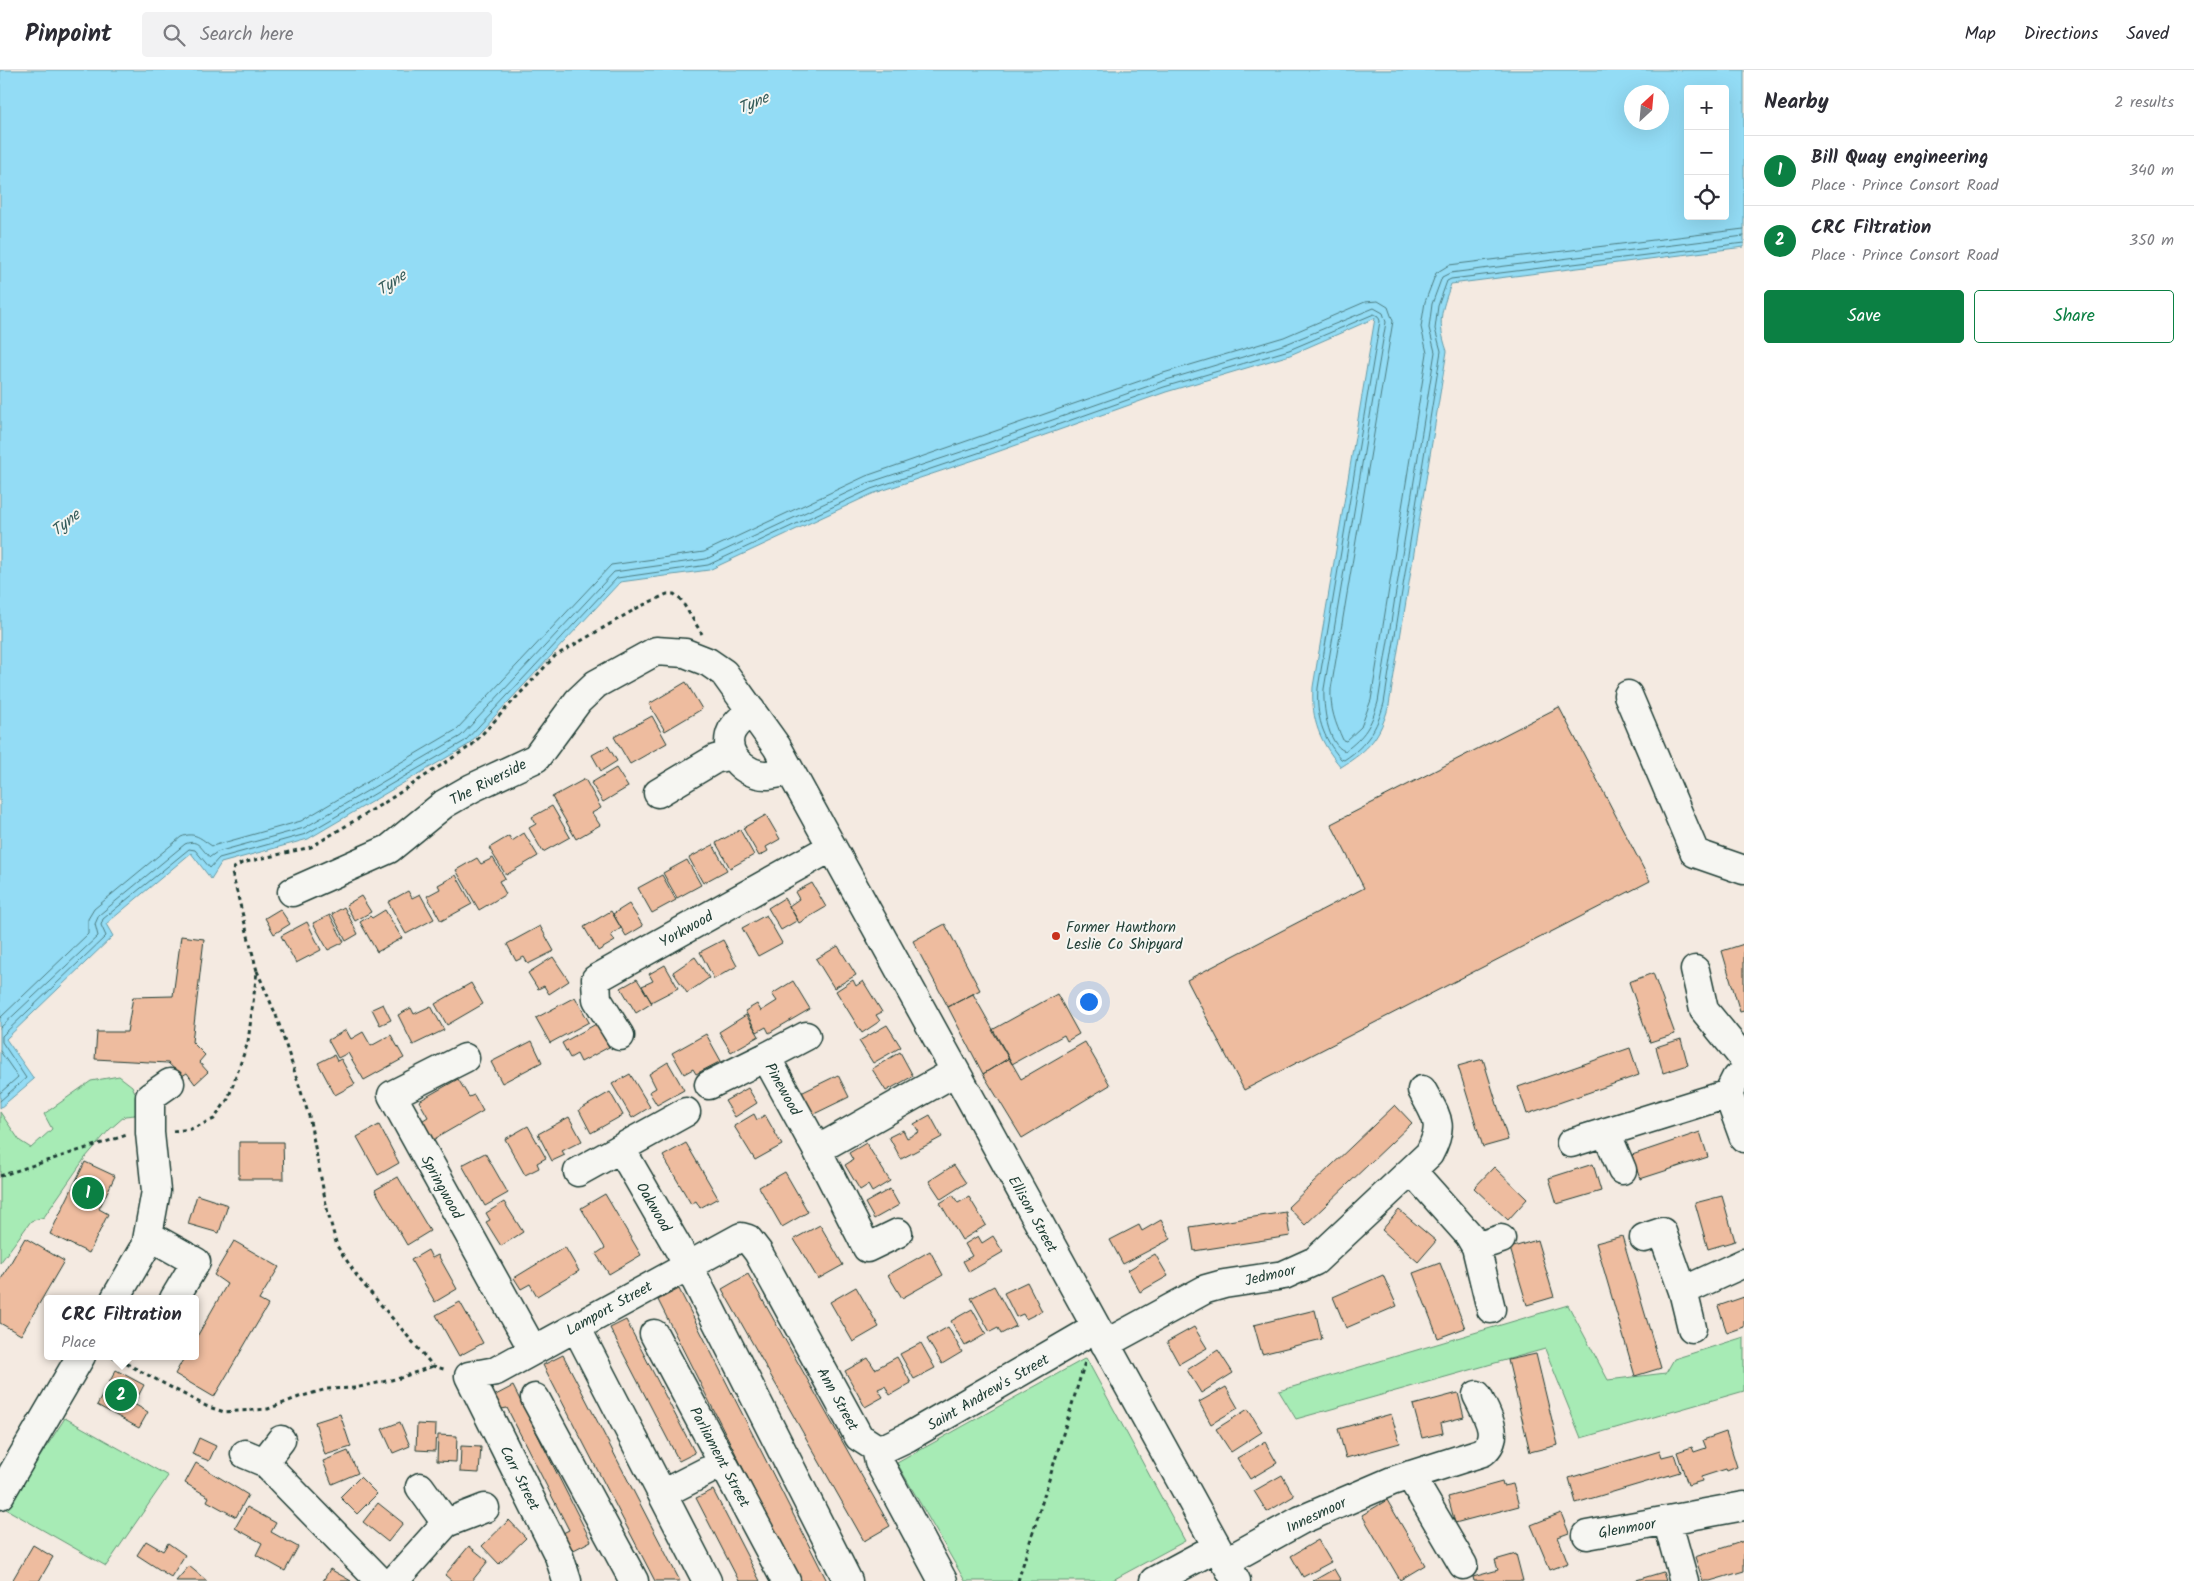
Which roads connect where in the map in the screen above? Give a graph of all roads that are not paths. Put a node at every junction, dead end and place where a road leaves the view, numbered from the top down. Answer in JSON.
{"nodes":[{"id":1,"x":1628,"y":695,"type":"dead end"},
{"id":2,"x":751,"y":710,"type":"junction"},
{"id":3,"x":731,"y":755,"type":"junction"},
{"id":4,"x":789,"y":771,"type":"junction"},
{"id":5,"x":658,"y":793,"type":"dead end"},
{"id":6,"x":832,"y":847,"type":"junction"},
{"id":7,"x":1744,"y":870,"type":"edge"},
{"id":8,"x":292,"y":892,"type":"dead end"},
{"id":9,"x":1695,"y":970,"type":"dead end"},
{"id":10,"x":620,"y":1036,"type":"dead end"},
{"id":11,"x":806,"y":1036,"type":"dead end"},
{"id":12,"x":766,"y":1057,"type":"junction"},
{"id":13,"x":465,"y":1058,"type":"dead end"},
{"id":14,"x":1744,"y":1061,"type":"edge"},
{"id":15,"x":955,"y":1072,"type":"junction"},
{"id":16,"x":170,"y":1082,"type":"dead end"},
{"id":17,"x":709,"y":1085,"type":"dead end"},
{"id":18,"x":1422,"y":1090,"type":"dead end"},
{"id":19,"x":1728,"y":1094,"type":"junction"},
{"id":20,"x":686,"y":1112,"type":"dead end"},
{"id":21,"x":1606,"y":1132,"type":"junction"},
{"id":22,"x":1744,"y":1138,"type":"edge"},
{"id":23,"x":1571,"y":1143,"type":"dead end"},
{"id":24,"x":621,"y":1149,"type":"junction"},
{"id":25,"x":816,"y":1150,"type":"junction"},
{"id":26,"x":1412,"y":1170,"type":"junction"},
{"id":27,"x":1622,"y":1170,"type":"dead end"},
{"id":28,"x":578,"y":1172,"type":"dead end"},
{"id":29,"x":898,"y":1233,"type":"dead end"},
{"id":30,"x":148,"y":1234,"type":"junction"},
{"id":31,"x":1644,"y":1238,"type":"dead end"},
{"id":32,"x":748,"y":1239,"type":"joint"},
{"id":33,"x":1744,"y":1263,"type":"edge"},
{"id":34,"x":688,"y":1265,"type":"junction"},
{"id":35,"x":1683,"y":1292,"type":"junction"},
{"id":36,"x":117,"y":1295,"type":"edge"},
{"id":37,"x":176,"y":1295,"type":"edge"},
{"id":38,"x":1491,"y":1309,"type":"dead end"},
{"id":39,"x":576,"y":1327,"type":"junction"},
{"id":40,"x":1692,"y":1328,"type":"dead end"},
{"id":41,"x":654,"y":1334,"type":"dead end"},
{"id":42,"x":1101,"y":1336,"type":"junction"},
{"id":43,"x":532,"y":1350,"type":"junction"},
{"id":44,"x":79,"y":1360,"type":"edge"},
{"id":45,"x":469,"y":1376,"type":"joint"},
{"id":46,"x":1478,"y":1395,"type":"dead end"},
{"id":47,"x":535,"y":1398,"type":"dead end"},
{"id":48,"x":281,"y":1440,"type":"dead end"},
{"id":49,"x":876,"y":1448,"type":"junction"},
{"id":50,"x":707,"y":1471,"type":"dead end"},
{"id":51,"x":1410,"y":1475,"type":"junction"},
{"id":52,"x":420,"y":1487,"type":"dead end"},
{"id":53,"x":662,"y":1494,"type":"junction"},
{"id":54,"x":0,"y":1495,"type":"edge"},
{"id":55,"x":1744,"y":1506,"type":"edge"},
{"id":56,"x":484,"y":1508,"type":"dead end"},
{"id":57,"x":1667,"y":1520,"type":"junction"},
{"id":58,"x":446,"y":1523,"type":"junction"},
{"id":59,"x":1587,"y":1535,"type":"dead end"},
{"id":60,"x":1226,"y":1564,"type":"edge"},
{"id":61,"x":1464,"y":1565,"type":"dead end"},
{"id":62,"x":380,"y":1581,"type":"edge"},
{"id":63,"x":394,"y":1581,"type":"edge"},
{"id":64,"x":567,"y":1581,"type":"edge"},
{"id":65,"x":634,"y":1581,"type":"edge"},
{"id":66,"x":707,"y":1581,"type":"edge"},
{"id":67,"x":786,"y":1581,"type":"edge"},
{"id":68,"x":848,"y":1581,"type":"edge"},
{"id":69,"x":943,"y":1581,"type":"edge"},
{"id":70,"x":1154,"y":1581,"type":"edge"},
{"id":71,"x":1684,"y":1581,"type":"edge"}],
"edges":[{"from":1,"to":7,"type":"street"},
{"from":2,"to":3,"type":"street"},
{"from":2,"to":4,"type":"street","name":"The Riverside"},
{"from":2,"to":8,"type":"street","name":"The Riverside"},
{"from":3,"to":4,"type":"street"},
{"from":3,"to":5,"type":"street"},
{"from":4,"to":6,"type":"street","name":"The Riverside"},
{"from":6,"to":10,"type":"street","name":"Yorkwood"},
{"from":6,"to":15,"type":"street","name":"Ellison Street"},
{"from":9,"to":14,"type":"street"},
{"from":11,"to":12,"type":"street"},
{"from":12,"to":17,"type":"street","name":"Pinewood"},
{"from":12,"to":25,"type":"street","name":"Pinewood"},
{"from":13,"to":43,"type":"street","name":"Springwood"},
{"from":14,"to":19,"type":"street"},
{"from":15,"to":25,"type":"street"},
{"from":15,"to":42,"type":"street","name":"Ellison Street"},
{"from":16,"to":30,"type":"street"},
{"from":18,"to":26,"type":"street","name":"Jedmoor"},
{"from":19,"to":21,"type":"street"},
{"from":19,"to":22,"type":"street"},
{"from":20,"to":24,"type":"street"},
{"from":21,"to":23,"type":"street"},
{"from":21,"to":27,"type":"street"},
{"from":24,"to":28,"type":"street"},
{"from":24,"to":34,"type":"street","name":"Oakwood"},
{"from":25,"to":29,"type":"street","name":"Pinewood"},
{"from":26,"to":38,"type":"street"},
{"from":26,"to":42,"type":"street","name":"Jedmoor"},
{"from":30,"to":36,"type":"street"},
{"from":30,"to":37,"type":"street"},
{"from":31,"to":35,"type":"street"},
{"from":32,"to":34,"type":"street","name":"Lamport Street"},
{"from":32,"to":49,"type":"street","name":"Ann Street"},
{"from":33,"to":35,"type":"street"},
{"from":34,"to":39,"type":"street","name":"Lamport Street"},
{"from":34,"to":68,"type":"street","name":"Oakwood"},
{"from":35,"to":40,"type":"street"},
{"from":39,"to":43,"type":"street","name":"Lamport Street"},
{"from":39,"to":53,"type":"street"},
{"from":41,"to":67,"type":"street","name":"Parliament Street"},
{"from":42,"to":49,"type":"street","name":"Saint Andrew's Street"},
{"from":42,"to":60,"type":"street","name":"Ellison Street"},
{"from":43,"to":45,"type":"street","name":"Lamport Street"},
{"from":44,"to":54,"type":"street"},
{"from":45,"to":64,"type":"street","name":"Carr Street"},
{"from":46,"to":51,"type":"street","name":"Innesmoor"},
{"from":47,"to":65,"type":"street"},
{"from":48,"to":62,"type":"street"},
{"from":49,"to":69,"type":"street"},
{"from":50,"to":53,"type":"street"},
{"from":51,"to":60,"type":"street","name":"Innesmoor"},
{"from":51,"to":61,"type":"street"},
{"from":52,"to":58,"type":"street"},
{"from":53,"to":66,"type":"street"},
{"from":55,"to":57,"type":"street","name":"Glenmoor"},
{"from":56,"to":58,"type":"street"},
{"from":57,"to":59,"type":"street","name":"Glenmoor"},
{"from":57,"to":71,"type":"street","name":"Glenmoor"},
{"from":58,"to":63,"type":"street"},
{"from":60,"to":70,"type":"street","name":"Innesmoor"}]}
